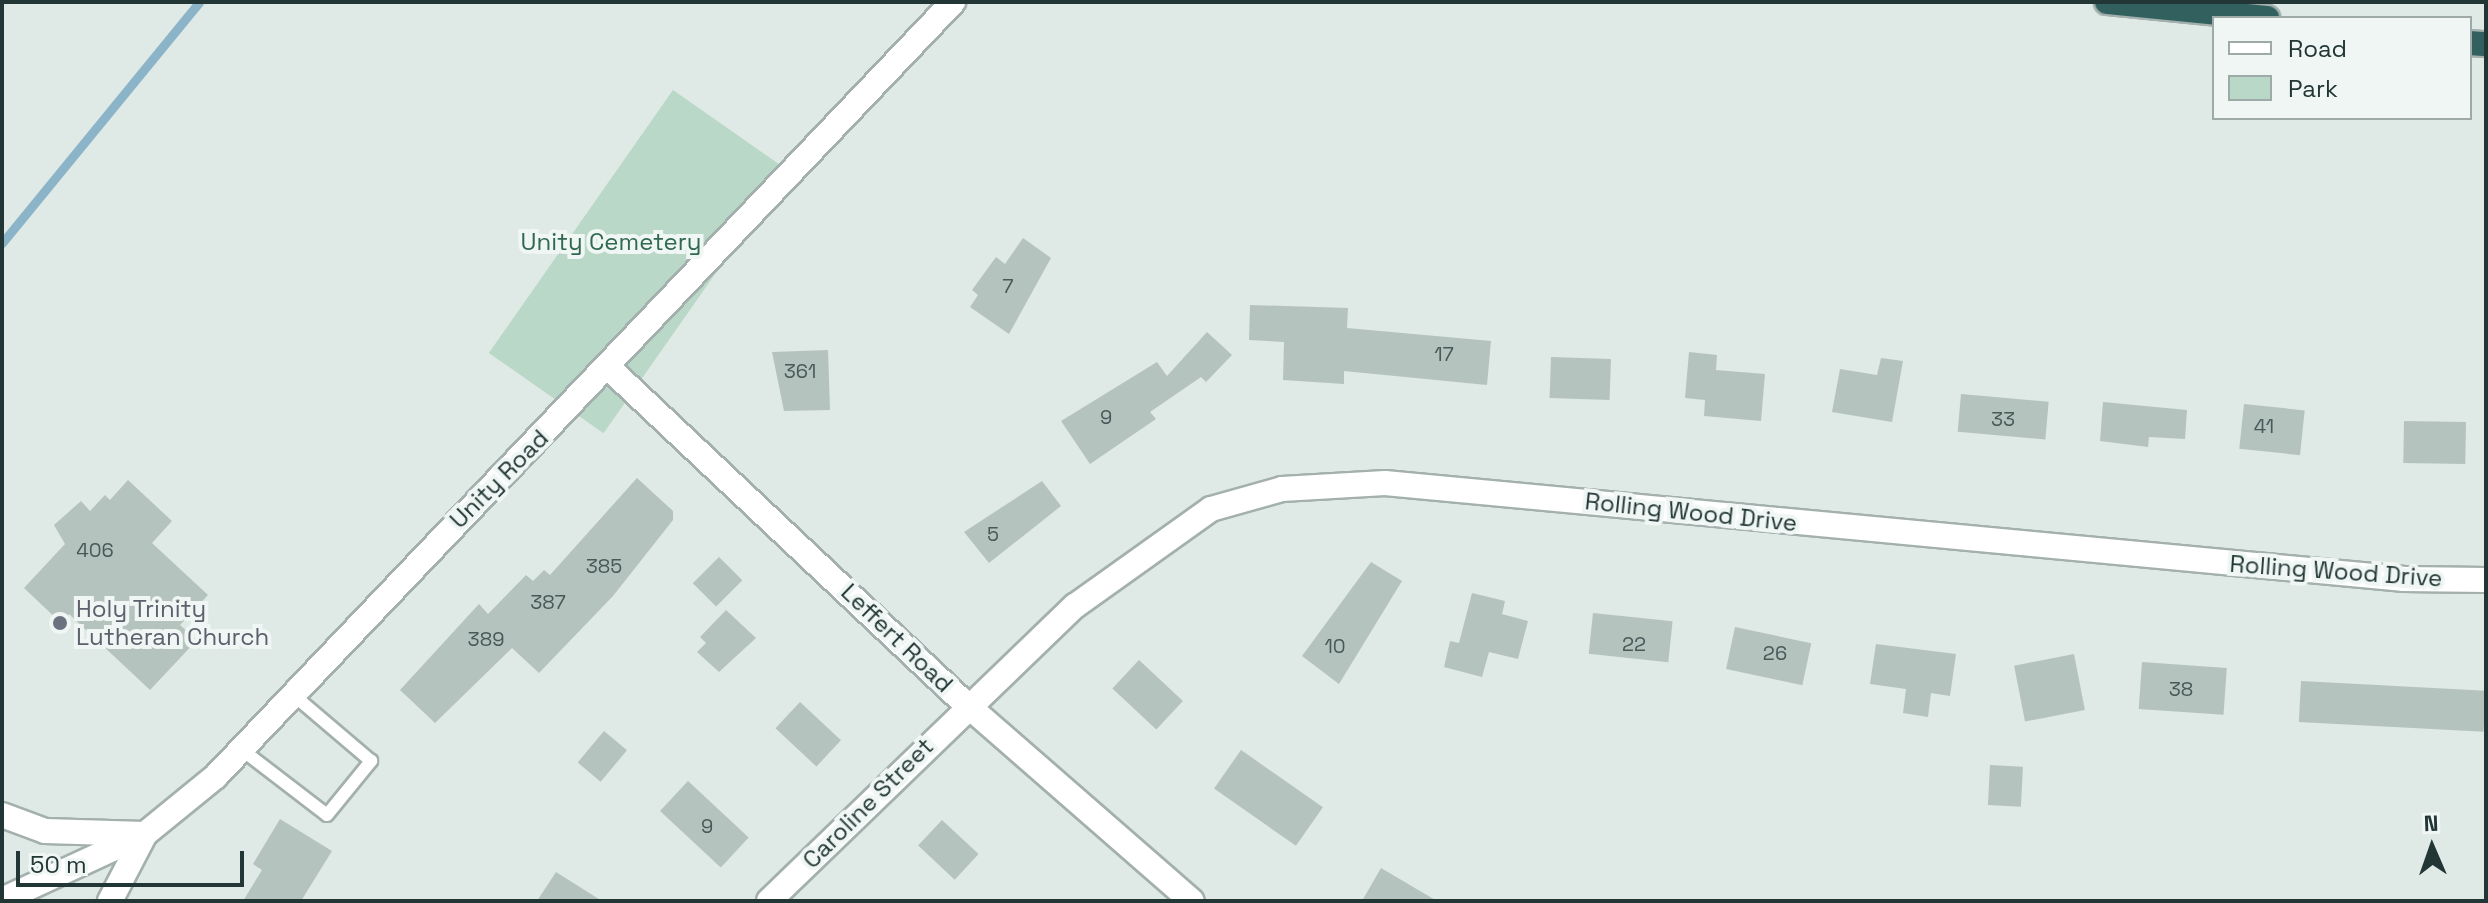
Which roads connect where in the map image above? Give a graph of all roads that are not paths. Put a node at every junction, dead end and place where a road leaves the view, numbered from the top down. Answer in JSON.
{"nodes":[{"id":1,"x":953,"y":2,"type":"edge"},
{"id":2,"x":2107,"y":2,"type":"edge"},
{"id":3,"x":2247,"y":16,"type":"edge"},
{"id":4,"x":609,"y":368,"type":"junction"},
{"id":5,"x":2486,"y":580,"type":"edge"},
{"id":6,"x":291,"y":693,"type":"junction"},
{"id":7,"x":967,"y":705,"type":"junction"},
{"id":8,"x":241,"y":749,"type":"junction"},
{"id":9,"x":2,"y":815,"type":"edge"},
{"id":10,"x":145,"y":834,"type":"junction"},
{"id":11,"x":2,"y":900,"type":"edge"},
{"id":12,"x":110,"y":901,"type":"edge"},
{"id":13,"x":769,"y":901,"type":"edge"},
{"id":14,"x":1192,"y":901,"type":"edge"}],
"edges":[{"from":1,"to":4,"type":"street","name":"Unity Road"},
{"from":2,"to":3,"type":"highway"},
{"from":4,"to":6,"type":"street","name":"Unity Road"},
{"from":4,"to":7,"type":"street","name":"Leffert Road"},
{"from":5,"to":7,"type":"street","name":"Rolling Wood Drive"},
{"from":6,"to":8,"type":"street","name":"Unity Road"},
{"from":6,"to":8,"type":"lane"},
{"from":7,"to":13,"type":"street","name":"Caroline Street"},
{"from":7,"to":14,"type":"street","name":"Leffert Road"},
{"from":8,"to":10,"type":"street","name":"Unity Road"},
{"from":9,"to":10,"type":"street"},
{"from":10,"to":11,"type":"street","name":"Unity Road"},
{"from":10,"to":12,"type":"street"}]}
